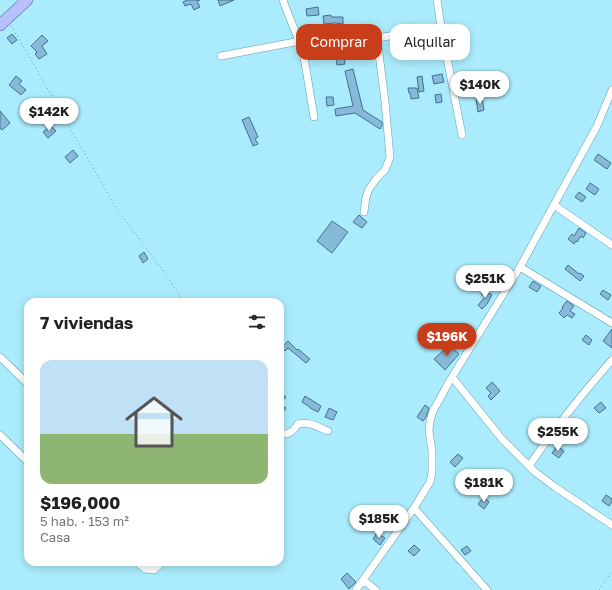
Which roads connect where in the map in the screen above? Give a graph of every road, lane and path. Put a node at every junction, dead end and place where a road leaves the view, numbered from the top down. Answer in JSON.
{"nodes":[{"id":1,"x":27,"y":0,"type":"edge"},
{"id":2,"x":283,"y":0,"type":"edge"},
{"id":3,"x":437,"y":0,"type":"edge"},
{"id":4,"x":3,"y":22,"type":"edge"},
{"id":5,"x":441,"y":24,"type":"edge"},
{"id":6,"x":296,"y":32,"type":"edge"},
{"id":7,"x":296,"y":43,"type":"edge"},
{"id":8,"x":221,"y":56,"type":"dead end"},
{"id":9,"x":305,"y":60,"type":"edge"},
{"id":10,"x":380,"y":60,"type":"edge"},
{"id":11,"x":447,"y":60,"type":"edge"},
{"id":12,"x":612,"y":90,"type":"edge"},
{"id":13,"x":314,"y":117,"type":"dead end"},
{"id":14,"x":462,"y":135,"type":"dead end"},
{"id":15,"x":554,"y":205,"type":"junction"},
{"id":16,"x":364,"y":212,"type":"dead end"},
{"id":17,"x":612,"y":245,"type":"edge"},
{"id":18,"x":520,"y":267,"type":"junction"},
{"id":19,"x":181,"y":298,"type":"edge"},
{"id":20,"x":612,"y":323,"type":"edge"},
{"id":21,"x":0,"y":357,"type":"edge"},
{"id":22,"x":612,"y":360,"type":"edge"},
{"id":23,"x":452,"y":377,"type":"junction"},
{"id":24,"x":24,"y":380,"type":"edge"},
{"id":25,"x":328,"y":432,"type":"dead end"},
{"id":26,"x":0,"y":434,"type":"edge"},
{"id":27,"x":284,"y":434,"type":"edge"},
{"id":28,"x":24,"y":458,"type":"edge"},
{"id":29,"x":529,"y":466,"type":"junction"},
{"id":30,"x":414,"y":508,"type":"junction"},
{"id":31,"x":612,"y":525,"type":"edge"},
{"id":32,"x":142,"y":566,"type":"edge"},
{"id":33,"x":158,"y":566,"type":"edge"},
{"id":34,"x":612,"y":571,"type":"edge"},
{"id":35,"x":363,"y":580,"type":"junction"},
{"id":36,"x":356,"y":590,"type":"edge"},
{"id":37,"x":376,"y":590,"type":"edge"},
{"id":38,"x":487,"y":590,"type":"edge"},
{"id":39,"x":599,"y":590,"type":"edge"}],
"edges":[{"from":1,"to":4,"type":"main road"},
{"from":2,"to":6,"type":"street"},
{"from":3,"to":5,"type":"street"},
{"from":4,"to":19,"type":"path"},
{"from":7,"to":8,"type":"street"},
{"from":9,"to":13,"type":"street"},
{"from":10,"to":16,"type":"street"},
{"from":11,"to":14,"type":"street"},
{"from":12,"to":15,"type":"street"},
{"from":15,"to":17,"type":"street"},
{"from":15,"to":18,"type":"street"},
{"from":18,"to":20,"type":"street"},
{"from":18,"to":23,"type":"street"},
{"from":21,"to":24,"type":"street"},
{"from":22,"to":29,"type":"street"},
{"from":23,"to":29,"type":"street"},
{"from":23,"to":30,"type":"street"},
{"from":25,"to":27,"type":"street"},
{"from":26,"to":28,"type":"street"},
{"from":29,"to":31,"type":"street"},
{"from":30,"to":35,"type":"street"},
{"from":30,"to":38,"type":"street"},
{"from":32,"to":33,"type":"street"},
{"from":34,"to":39,"type":"path"},
{"from":35,"to":36,"type":"street"},
{"from":35,"to":37,"type":"street"}]}
